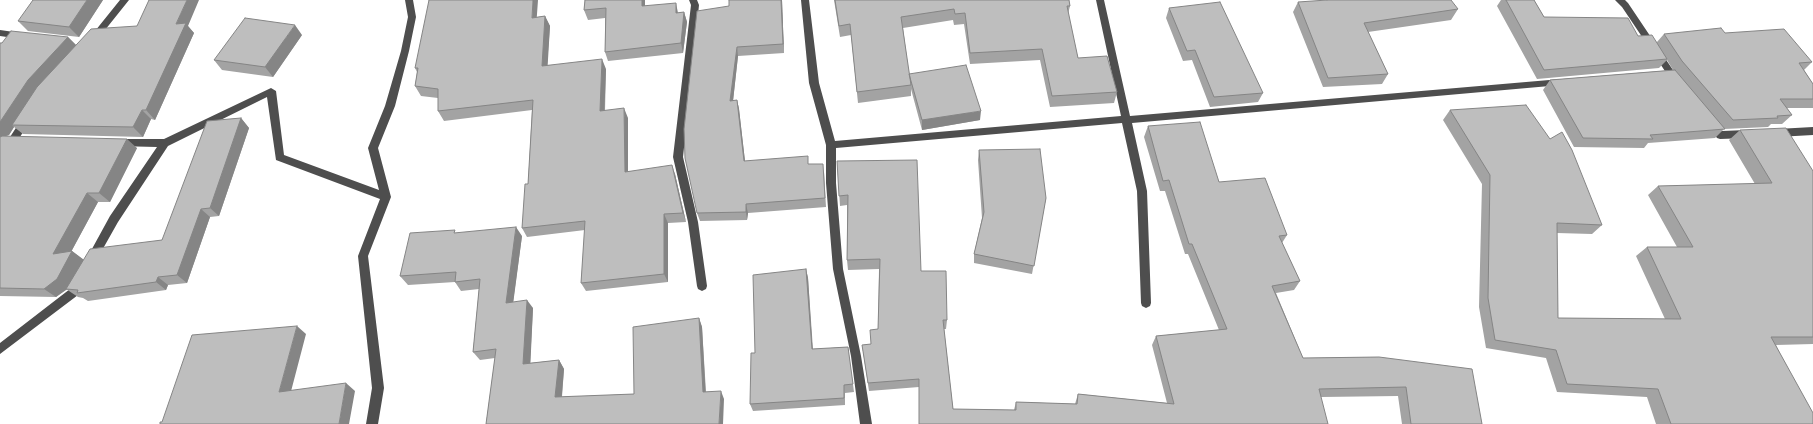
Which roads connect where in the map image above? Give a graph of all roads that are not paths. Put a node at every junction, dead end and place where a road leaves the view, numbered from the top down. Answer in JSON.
{"nodes":[{"id":1,"x":124,"y":0,"type":"edge"},
{"id":2,"x":409,"y":0,"type":"edge"},
{"id":3,"x":693,"y":0,"type":"edge"},
{"id":4,"x":804,"y":0,"type":"edge"},
{"id":5,"x":1100,"y":0,"type":"edge"},
{"id":6,"x":1619,"y":0,"type":"edge"},
{"id":7,"x":0,"y":34,"type":"edge"},
{"id":8,"x":30,"y":37,"type":"edge"},
{"id":9,"x":89,"y":44,"type":"edge"},
{"id":10,"x":1573,"y":81,"type":"edge"},
{"id":11,"x":1681,"y":87,"type":"edge"},
{"id":12,"x":33,"y":109,"type":"edge"},
{"id":13,"x":1703,"y":114,"type":"edge"},
{"id":14,"x":1127,"y":121,"type":"junction"},
{"id":15,"x":1813,"y":131,"type":"edge"},
{"id":16,"x":108,"y":142,"type":"edge"},
{"id":17,"x":165,"y":143,"type":"junction"},
{"id":18,"x":0,"y":144,"type":"edge"},
{"id":19,"x":831,"y":145,"type":"junction"},
{"id":20,"x":386,"y":198,"type":"junction"},
{"id":21,"x":702,"y":286,"type":"dead end"},
{"id":22,"x":1146,"y":303,"type":"dead end"},
{"id":23,"x":0,"y":349,"type":"edge"},
{"id":24,"x":372,"y":424,"type":"edge"},
{"id":25,"x":866,"y":424,"type":"edge"}],
"edges":[{"from":1,"to":9,"type":"street"},
{"from":2,"to":20,"type":"street"},
{"from":3,"to":21,"type":"street"},
{"from":4,"to":19,"type":"street"},
{"from":5,"to":14,"type":"street"},
{"from":6,"to":11,"type":"street"},
{"from":7,"to":8,"type":"street"},
{"from":10,"to":14,"type":"street"},
{"from":12,"to":18,"type":"street"},
{"from":13,"to":15,"type":"street"},
{"from":14,"to":19,"type":"street"},
{"from":14,"to":22,"type":"street"},
{"from":16,"to":17,"type":"street"},
{"from":17,"to":20,"type":"street"},
{"from":17,"to":23,"type":"street"},
{"from":19,"to":25,"type":"street"},
{"from":20,"to":24,"type":"street"}]}
